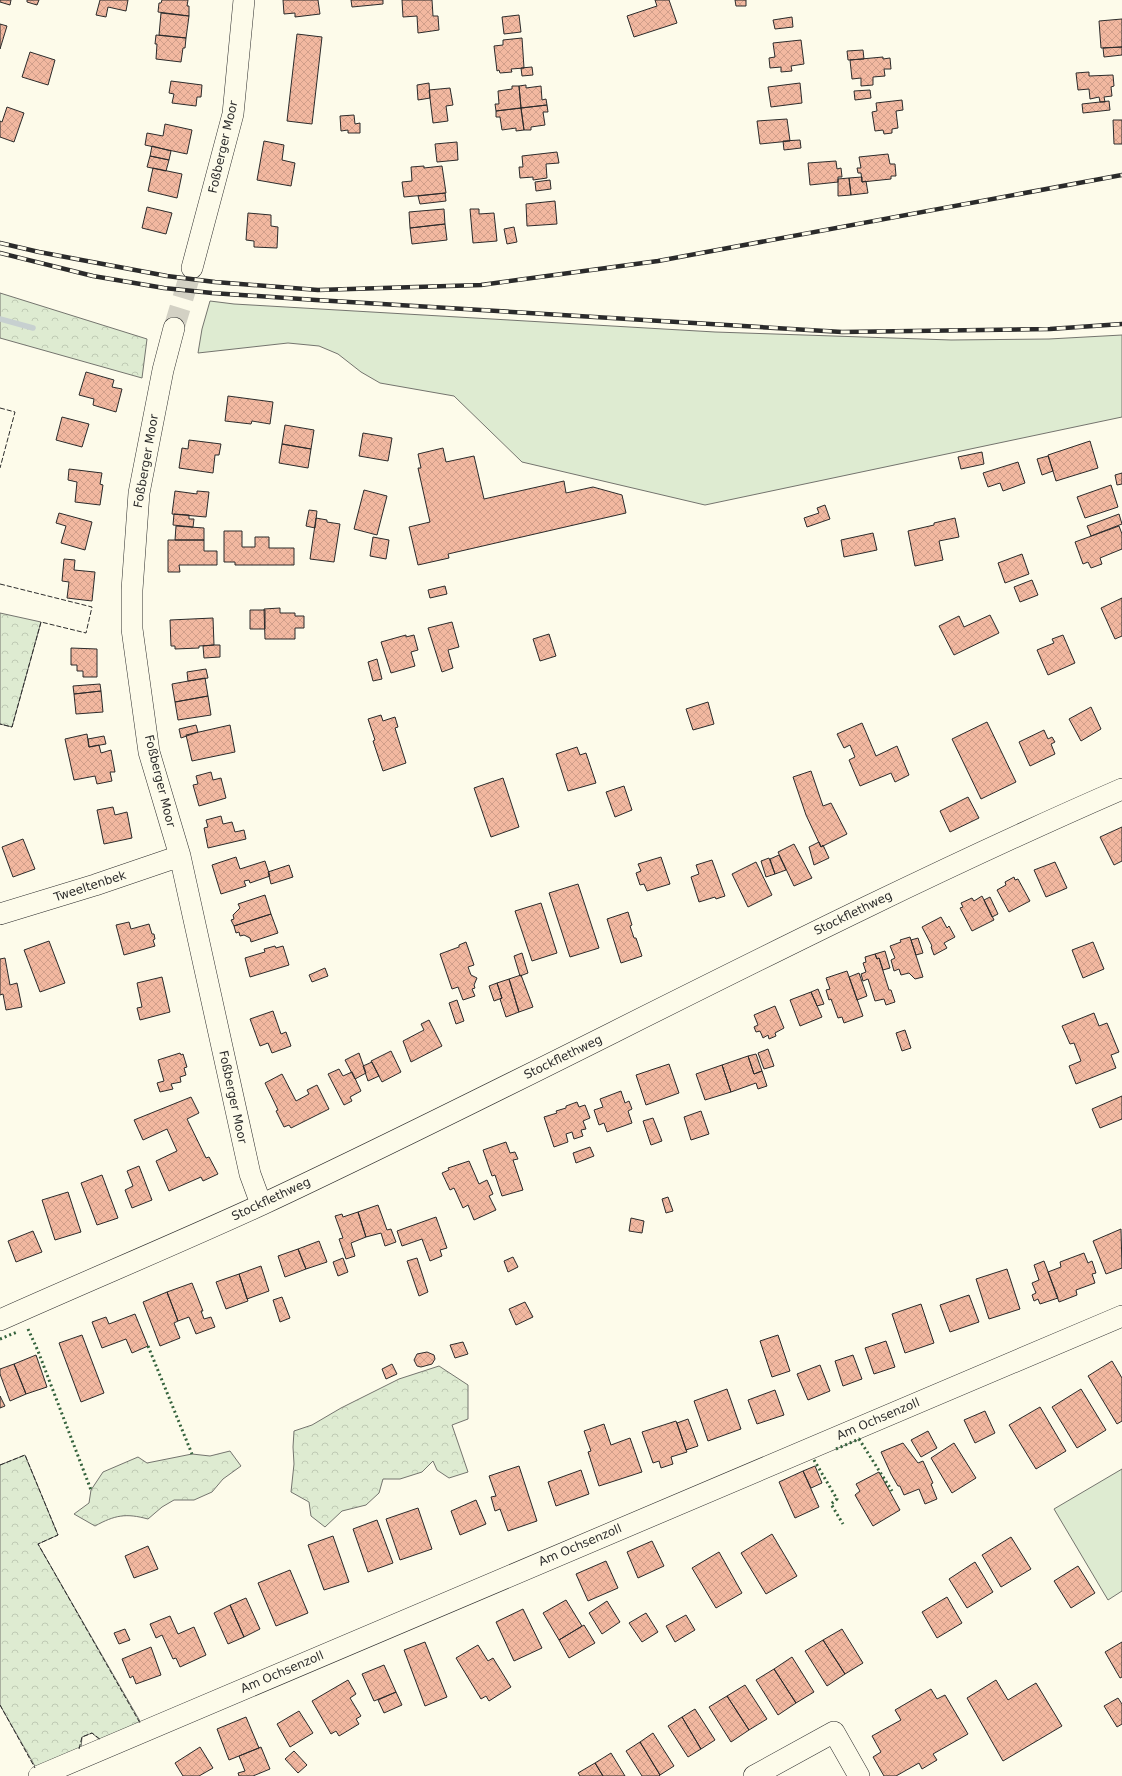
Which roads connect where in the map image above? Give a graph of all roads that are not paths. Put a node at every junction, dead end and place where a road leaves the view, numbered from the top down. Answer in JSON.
{"nodes":[{"id":1,"x":244,"y":0,"type":"edge"},
{"id":2,"x":192,"y":268,"type":"tunnel mouth"},
{"id":3,"x":174,"y":328,"type":"tunnel mouth"},
{"id":4,"x":1122,"y":789,"type":"edge"},
{"id":5,"x":180,"y":856,"type":"junction"},
{"id":6,"x":0,"y":914,"type":"edge"},
{"id":7,"x":261,"y":1204,"type":"junction"},
{"id":8,"x":1122,"y":1316,"type":"edge"},
{"id":9,"x":0,"y":1320,"type":"edge"},
{"id":10,"x":38,"y":1776,"type":"edge"},
{"id":11,"x":754,"y":1776,"type":"edge"},
{"id":12,"x":859,"y":1776,"type":"edge"}],
"edges":[{"from":1,"to":2,"type":"street","name":"Foßberger Moor"},
{"from":3,"to":5,"type":"street","name":"Foßberger Moor"},
{"from":4,"to":7,"type":"street","name":"Stockflethweg"},
{"from":5,"to":6,"type":"street","name":"Tweeltenbek"},
{"from":5,"to":7,"type":"street","name":"Foßberger Moor"},
{"from":7,"to":9,"type":"street","name":"Stockflethweg"},
{"from":8,"to":10,"type":"street","name":"Am Ochsenzoll"},
{"from":11,"to":12,"type":"street"}]}
